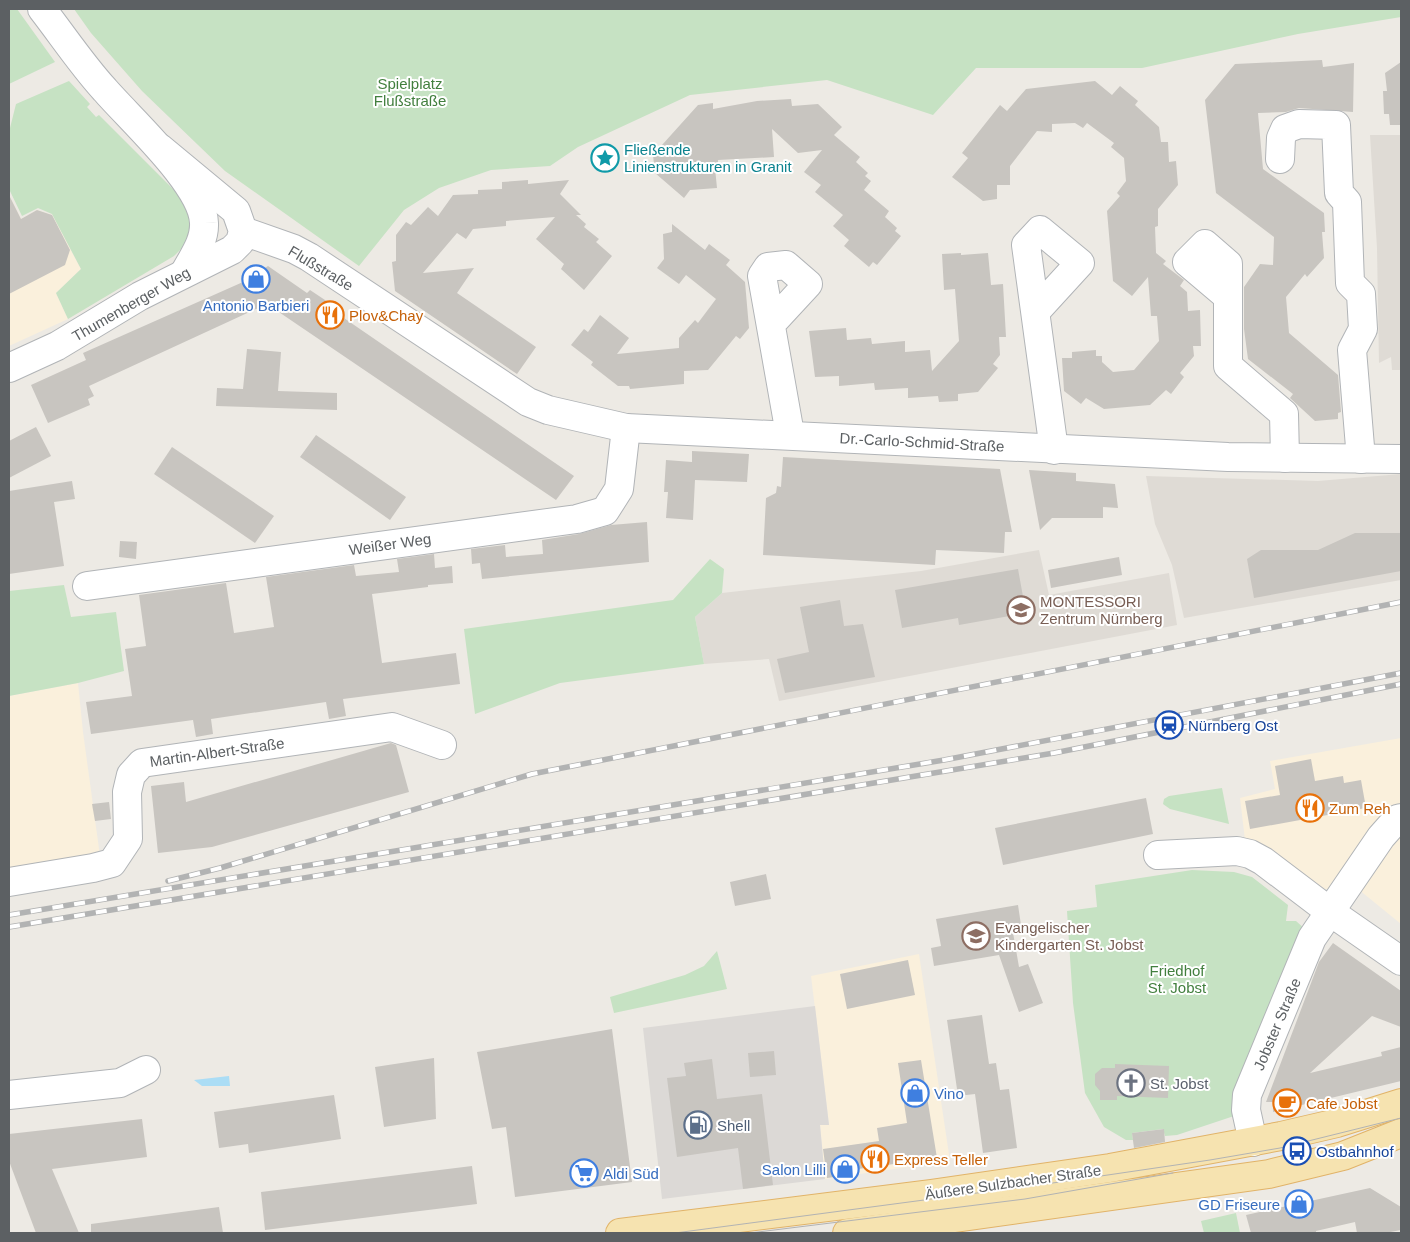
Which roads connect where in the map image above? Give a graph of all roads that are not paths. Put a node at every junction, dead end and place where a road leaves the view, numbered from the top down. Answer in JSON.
{"nodes":[{"id":1,"x":42,"y":9,"type":"edge"},
{"id":2,"x":160,"y":148,"type":"junction"},
{"id":3,"x":1280,"y":159,"type":"dead end"},
{"id":4,"x":242,"y":231,"type":"junction"},
{"id":5,"x":185,"y":272,"type":"junction"},
{"id":6,"x":1226,"y":295,"type":"dead end"},
{"id":7,"x":1037,"y":310,"type":"dead end"},
{"id":8,"x":771,"y":324,"type":"dead end"},
{"id":9,"x":9,"y":368,"type":"edge"},
{"id":10,"x":548,"y":410,"type":"joint"},
{"id":11,"x":626,"y":428,"type":"junction"},
{"id":12,"x":790,"y":434,"type":"junction"},
{"id":13,"x":1054,"y":450,"type":"junction"},
{"id":14,"x":1285,"y":458,"type":"junction"},
{"id":15,"x":1361,"y":459,"type":"junction"},
{"id":16,"x":1401,"y":459,"type":"edge"},
{"id":17,"x":86,"y":586,"type":"dead end"},
{"id":18,"x":442,"y":745,"type":"dead end"},
{"id":19,"x":1401,"y":818,"type":"edge"},
{"id":20,"x":1158,"y":855,"type":"dead end"},
{"id":21,"x":9,"y":882,"type":"edge"},
{"id":22,"x":1329,"y":911,"type":"junction"},
{"id":23,"x":1401,"y":961,"type":"edge"},
{"id":24,"x":146,"y":1070,"type":"dead end"},
{"id":25,"x":9,"y":1095,"type":"edge"},
{"id":26,"x":1401,"y":1103,"type":"edge"},
{"id":27,"x":1401,"y":1133,"type":"edge"},
{"id":28,"x":1252,"y":1142,"type":"junction"},
{"id":29,"x":1023,"y":1181,"type":"junction"},
{"id":30,"x":950,"y":1192,"type":"junction"},
{"id":31,"x":1027,"y":1209,"type":"junction"},
{"id":32,"x":956,"y":1219,"type":"junction"},
{"id":33,"x":620,"y":1233,"type":"edge"},
{"id":34,"x":847,"y":1233,"type":"edge"}],
"edges":[{"from":1,"to":2,"type":"street"},
{"from":2,"to":4,"type":"street"},
{"from":2,"to":5,"type":"street"},
{"from":3,"to":15,"type":"street"},
{"from":4,"to":5,"type":"street","name":"Thumenberger Weg"},
{"from":4,"to":10,"type":"street","name":"Flußstraße"},
{"from":5,"to":9,"type":"street","name":"Thumenberger Weg"},
{"from":6,"to":14,"type":"street"},
{"from":7,"to":13,"type":"street"},
{"from":8,"to":12,"type":"street"},
{"from":10,"to":11,"type":"street","name":"Dr.-Carlo-Schmid-Straße"},
{"from":11,"to":12,"type":"street","name":"Dr.-Carlo-Schmid-Straße"},
{"from":11,"to":17,"type":"street","name":"Weißer Weg"},
{"from":12,"to":13,"type":"street","name":"Dr.-Carlo-Schmid-Straße"},
{"from":13,"to":14,"type":"street","name":"Dr.-Carlo-Schmid-Straße"},
{"from":14,"to":15,"type":"street","name":"Dr.-Carlo-Schmid-Straße"},
{"from":15,"to":16,"type":"street","name":"Dr.-Carlo-Schmid-Straße"},
{"from":18,"to":21,"type":"street","name":"Martin-Albert-Straße"},
{"from":19,"to":22,"type":"street","name":"Jobster Straße"},
{"from":20,"to":22,"type":"street"},
{"from":22,"to":23,"type":"street"},
{"from":22,"to":28,"type":"street","name":"Jobster Straße"},
{"from":24,"to":25,"type":"street"},
{"from":26,"to":28,"type":"main road","name":"Äußere Sulzbacher Straße"},
{"from":27,"to":31,"type":"main road","name":"Äußere Sulzbacher Straße"},
{"from":28,"to":29,"type":"main road","name":"Äußere Sulzbacher Straße"},
{"from":29,"to":30,"type":"main road","name":"Äußere Sulzbacher Straße"},
{"from":29,"to":31,"type":"main road"},
{"from":30,"to":32,"type":"main road"},
{"from":30,"to":33,"type":"main road","name":"Äußere Sulzbacher Straße"},
{"from":31,"to":32,"type":"main road","name":"Äußere Sulzbacher Straße"},
{"from":32,"to":34,"type":"main road","name":"Äußere Sulzbacher Straße"}]}
